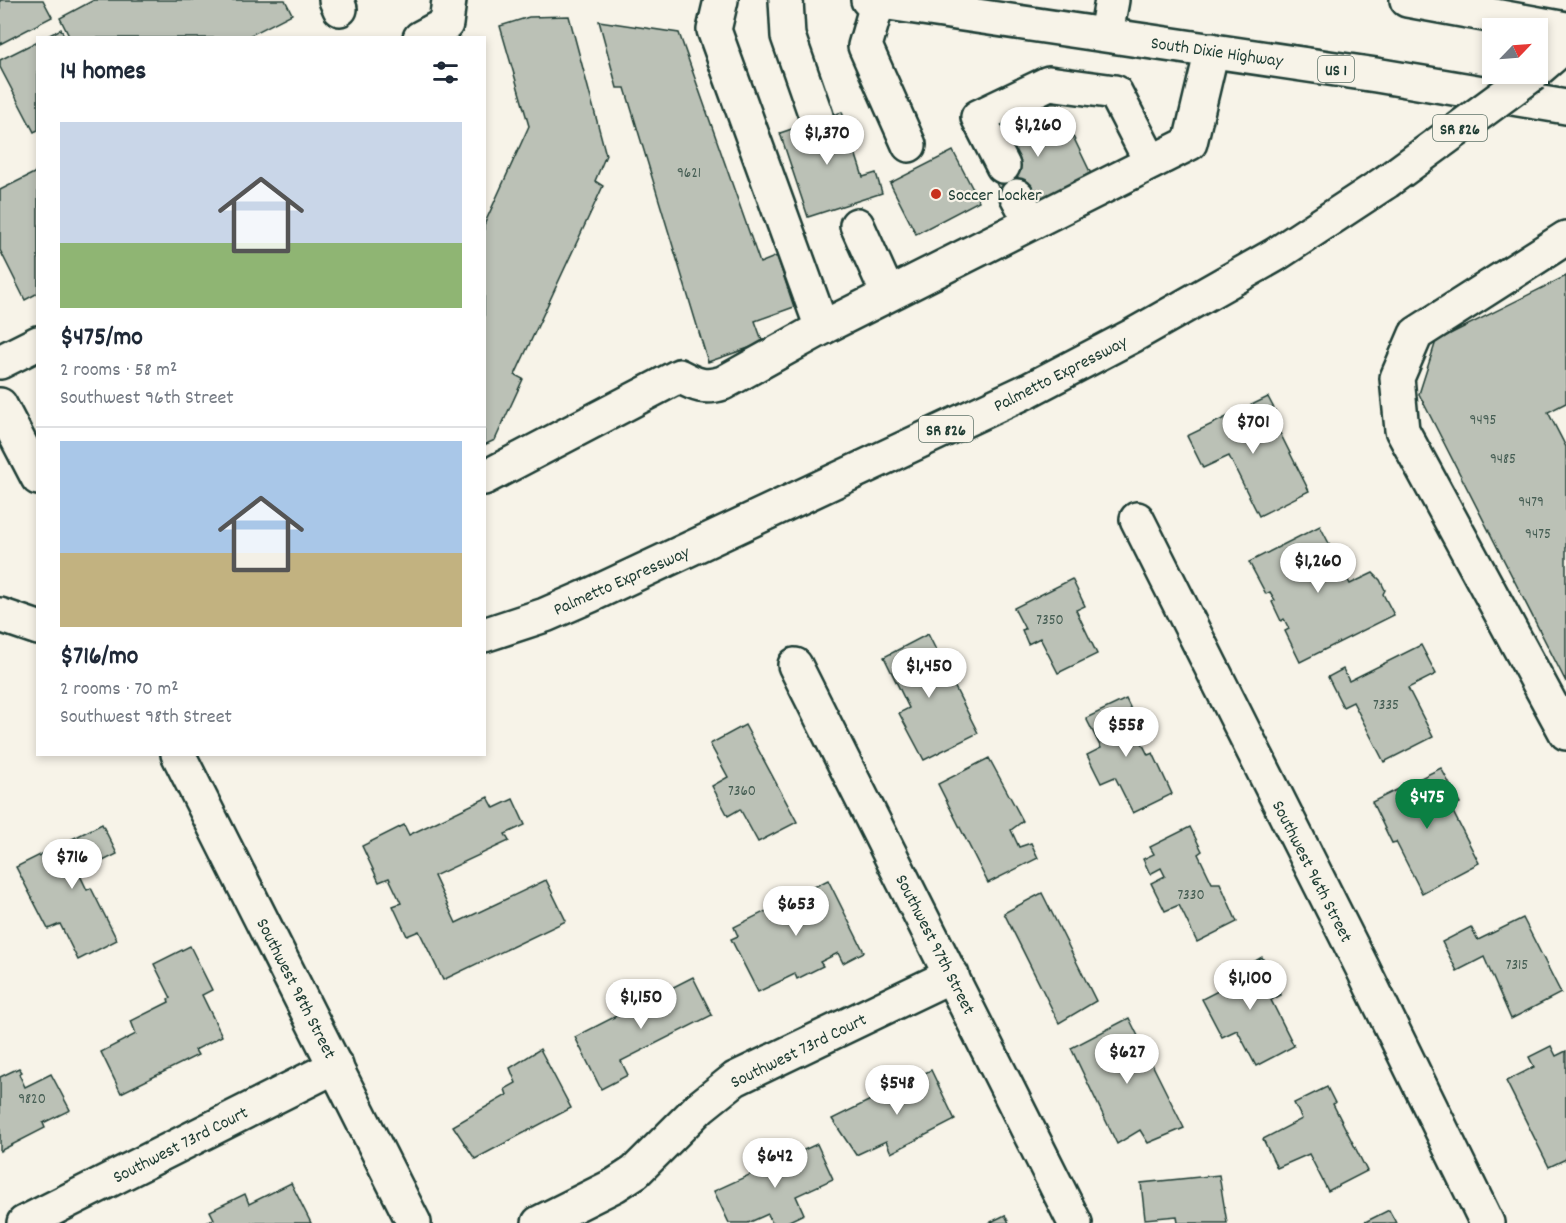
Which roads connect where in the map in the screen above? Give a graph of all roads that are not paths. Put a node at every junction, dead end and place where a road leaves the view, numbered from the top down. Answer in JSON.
{"nodes":[{"id":1,"x":721,"y":0,"type":"edge"},
{"id":2,"x":786,"y":0,"type":"edge"},
{"id":3,"x":1112,"y":0,"type":"edge"},
{"id":4,"x":873,"y":1,"type":"edge"},
{"id":5,"x":1418,"y":1,"type":"edge"},
{"id":6,"x":1566,"y":29,"type":"edge"},
{"id":7,"x":1106,"y":34,"type":"junction"},
{"id":8,"x":1566,"y":45,"type":"edge"},
{"id":9,"x":1212,"y":50,"type":"junction"},
{"id":10,"x":1548,"y":60,"type":"edge"},
{"id":11,"x":1519,"y":84,"type":"edge"},
{"id":12,"x":1566,"y":107,"type":"edge"},
{"id":13,"x":816,"y":116,"type":"dead end"},
{"id":14,"x":909,"y":145,"type":"dead end"},
{"id":15,"x":1151,"y":162,"type":"junction"},
{"id":16,"x":1002,"y":166,"type":"dead end"},
{"id":17,"x":857,"y":225,"type":"dead end"},
{"id":18,"x":1566,"y":238,"type":"edge"},
{"id":19,"x":888,"y":294,"type":"junction"},
{"id":20,"x":822,"y":328,"type":"junction"},
{"id":21,"x":36,"y":344,"type":"edge"},
{"id":22,"x":0,"y":362,"type":"edge"},
{"id":23,"x":0,"y":405,"type":"edge"},
{"id":24,"x":36,"y":474,"type":"edge"},
{"id":25,"x":486,"y":477,"type":"edge"},
{"id":26,"x":1137,"y":519,"type":"dead end"},
{"id":27,"x":0,"y":615,"type":"edge"},
{"id":28,"x":36,"y":627,"type":"edge"},
{"id":29,"x":486,"y":634,"type":"edge"},
{"id":30,"x":795,"y":665,"type":"dead end"},
{"id":31,"x":1566,"y":734,"type":"edge"},
{"id":32,"x":179,"y":756,"type":"edge"},
{"id":33,"x":952,"y":975,"type":"junction"},
{"id":34,"x":336,"y":1066,"type":"junction"},
{"id":35,"x":24,"y":1223,"type":"edge"},
{"id":36,"x":414,"y":1223,"type":"edge"},
{"id":37,"x":539,"y":1223,"type":"edge"},
{"id":38,"x":1076,"y":1223,"type":"edge"},
{"id":39,"x":1487,"y":1223,"type":"edge"}],
"edges":[{"from":1,"to":20,"type":"main road"},
{"from":2,"to":13,"type":"main road"},
{"from":3,"to":7,"type":"main road"},
{"from":4,"to":7,"type":"main road","name":"South Dixie Highway","number":"US 1"},
{"from":4,"to":14,"type":"main road"},
{"from":5,"to":6,"type":"main road"},
{"from":7,"to":9,"type":"main road","name":"South Dixie Highway","number":"US 1"},
{"from":8,"to":10,"type":"main road"},
{"from":9,"to":12,"type":"main road","name":"South Dixie Highway","number":"US 1"},
{"from":9,"to":15,"type":"main road"},
{"from":11,"to":29,"type":"main road","name":"Palmetto Expressway","number":"SR 826","bridge":true},
{"from":15,"to":16,"type":"main road"},
{"from":15,"to":19,"type":"main road"},
{"from":17,"to":19,"type":"main road"},
{"from":18,"to":31,"type":"main road"},
{"from":19,"to":20,"type":"main road"},
{"from":20,"to":25,"type":"main road"},
{"from":21,"to":22,"type":"main road"},
{"from":23,"to":24,"type":"main road"},
{"from":26,"to":39,"type":"main road","name":"Southwest 96th Street"},
{"from":27,"to":28,"type":"main road"},
{"from":30,"to":33,"type":"main road","name":"Southwest 97th Street"},
{"from":32,"to":34,"type":"main road","name":"Southwest 98th Street"},
{"from":33,"to":37,"type":"main road","name":"Southwest 73rd Court"},
{"from":33,"to":38,"type":"main road","name":"Southwest 97th Street"},
{"from":34,"to":35,"type":"main road","name":"Southwest 73rd Court"},
{"from":34,"to":36,"type":"main road","name":"Southwest 98th Street"}]}
